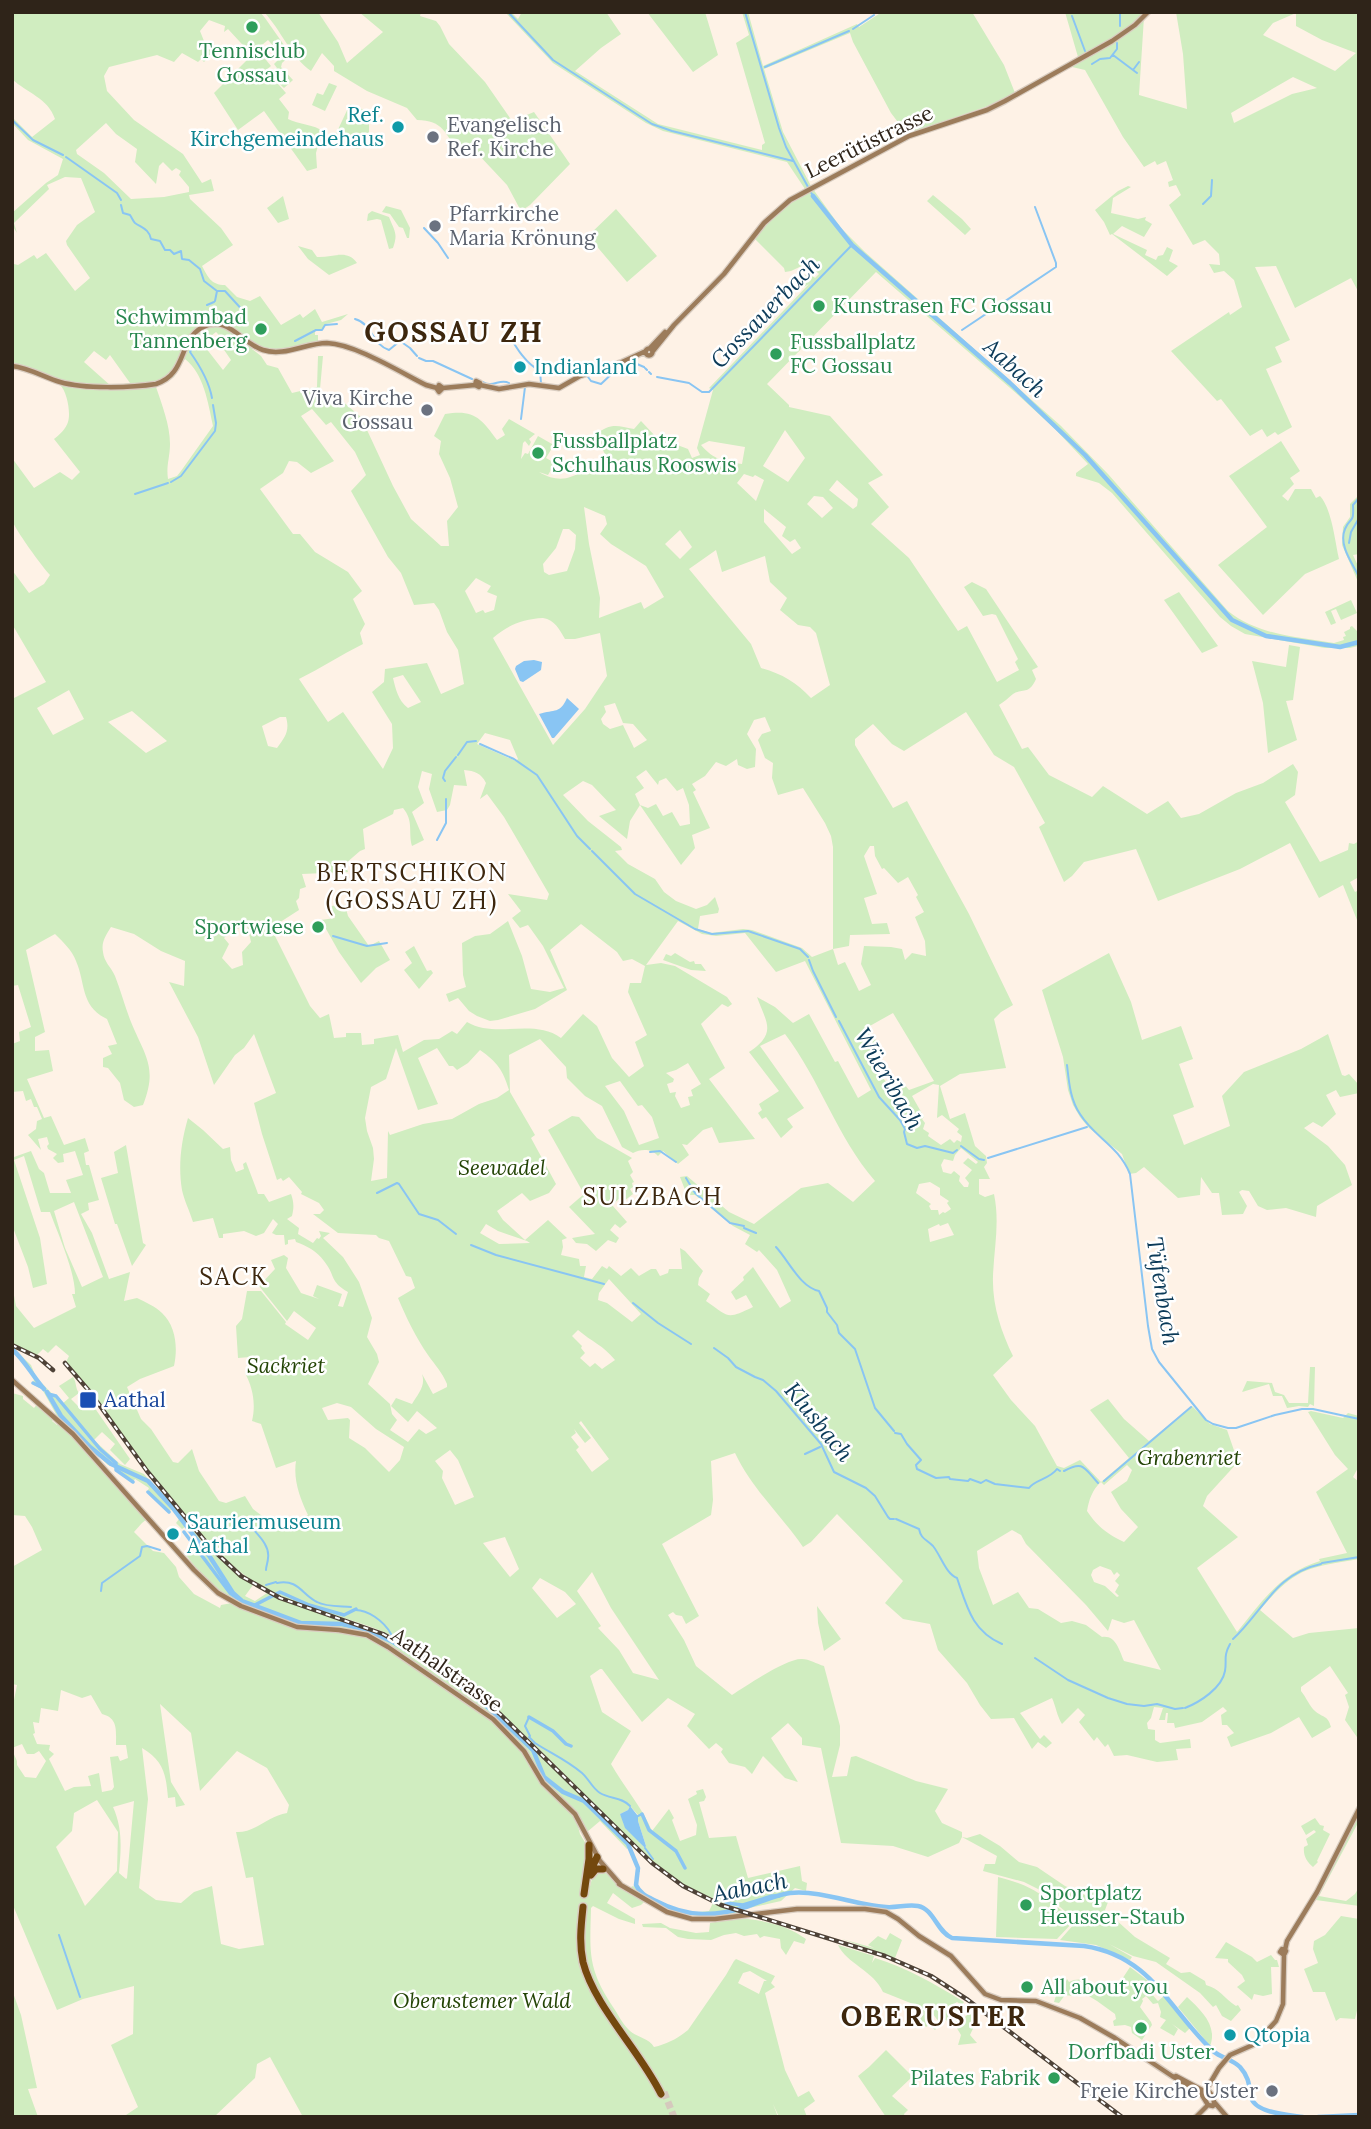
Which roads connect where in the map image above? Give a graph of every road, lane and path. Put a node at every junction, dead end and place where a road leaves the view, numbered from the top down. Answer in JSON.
{"nodes":[{"id":1,"x":1148,"y":12,"type":"edge"},
{"id":2,"x":12,"y":366,"type":"edge"},
{"id":3,"x":12,"y":1380,"type":"edge"},
{"id":4,"x":1359,"y":1809,"type":"edge"},
{"id":5,"x":586,"y":1835,"type":"junction"},
{"id":6,"x":589,"y":1845,"type":"junction"},
{"id":7,"x":596,"y":1858,"type":"junction"},
{"id":8,"x":603,"y":1869,"type":"junction"},
{"id":9,"x":588,"y":1880,"type":"junction"},
{"id":10,"x":620,"y":1884,"type":"junction"},
{"id":11,"x":585,"y":1894,"type":"dead end"},
{"id":12,"x":1206,"y":2091,"type":"junction"},
{"id":13,"x":662,"y":2093,"type":"joint"},
{"id":14,"x":1212,"y":2105,"type":"junction"},
{"id":15,"x":1196,"y":2117,"type":"edge"},
{"id":16,"x":1225,"y":2117,"type":"edge"}],
"edges":[{"from":1,"to":2,"type":"main road","name":"Leerütistrasse"},
{"from":3,"to":5,"type":"main road","name":"Aathalstrasse"},
{"from":4,"to":12,"type":"main road"},
{"from":5,"to":6,"type":"main road","name":"Aathalstrasse"},
{"from":5,"to":7,"type":"main road","name":"Aathalstrasse"},
{"from":6,"to":7,"type":"main road","name":"Aathalstrasse"},
{"from":6,"to":9,"type":"highway"},
{"from":7,"to":8,"type":"main road","name":"Aathalstrasse"},
{"from":7,"to":9,"type":"highway"},
{"from":7,"to":10,"type":"main road","name":"Aathalstrasse"},
{"from":8,"to":9,"type":"highway"},
{"from":8,"to":10,"type":"main road","name":"Aathalstrasse"},
{"from":9,"to":11,"type":"highway"},
{"from":10,"to":12,"type":"main road","name":"Aathalstrasse"},
{"from":12,"to":14,"type":"main road"},
{"from":13,"to":13,"type":"highway"},
{"from":14,"to":15,"type":"main road"},
{"from":14,"to":16,"type":"main road"}]}
